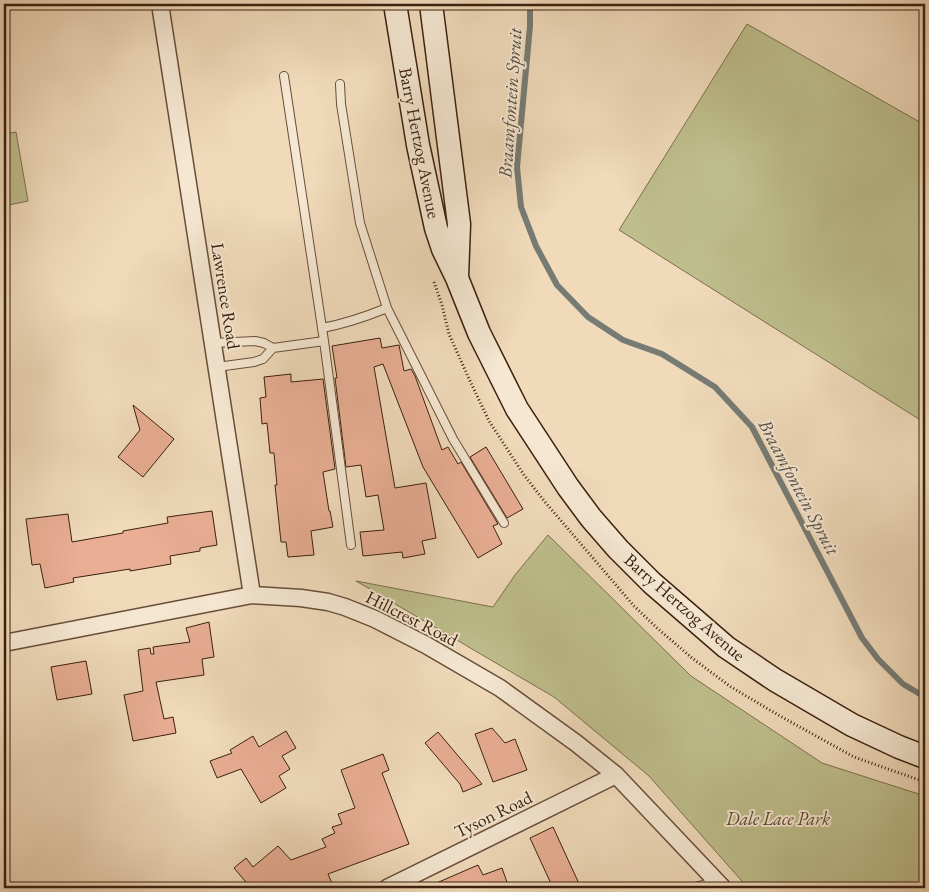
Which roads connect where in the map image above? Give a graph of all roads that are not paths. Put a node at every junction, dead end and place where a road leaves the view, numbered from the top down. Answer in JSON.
{"nodes":[{"id":1,"x":160,"y":4,"type":"edge"},
{"id":2,"x":395,"y":4,"type":"edge"},
{"id":3,"x":431,"y":4,"type":"edge"},
{"id":4,"x":284,"y":76,"type":"dead end"},
{"id":5,"x":340,"y":84,"type":"dead end"},
{"id":6,"x":457,"y":278,"type":"junction"},
{"id":7,"x":387,"y":308,"type":"junction"},
{"id":8,"x":322,"y":328,"type":"junction"},
{"id":9,"x":324,"y":341,"type":"junction"},
{"id":10,"x":213,"y":343,"type":"junction"},
{"id":11,"x":273,"y":348,"type":"junction"},
{"id":12,"x":217,"y":367,"type":"junction"},
{"id":13,"x":504,"y":523,"type":"dead end"},
{"id":14,"x":351,"y":545,"type":"dead end"},
{"id":15,"x":252,"y":595,"type":"junction"},
{"id":16,"x":4,"y":643,"type":"edge"},
{"id":17,"x":925,"y":757,"type":"edge"},
{"id":18,"x":616,"y":775,"type":"junction"},
{"id":19,"x":720,"y":885,"type":"edge"},
{"id":20,"x":387,"y":888,"type":"edge"},
{"id":21,"x":692,"y":888,"type":"edge"}],
"edges":[{"from":1,"to":10,"type":"street","name":"Lawrence Road"},
{"from":2,"to":6,"type":"main road","name":"Barry Hertzog Avenue"},
{"from":3,"to":6,"type":"main road","name":"Barry Hertzog Avenue"},
{"from":4,"to":8,"type":"lane"},
{"from":5,"to":7,"type":"lane"},
{"from":6,"to":17,"type":"main road","name":"Barry Hertzog Avenue"},
{"from":7,"to":8,"type":"lane"},
{"from":7,"to":13,"type":"lane"},
{"from":8,"to":9,"type":"lane"},
{"from":9,"to":11,"type":"lane"},
{"from":9,"to":14,"type":"lane"},
{"from":10,"to":11,"type":"lane"},
{"from":10,"to":12,"type":"street","name":"Lawrence Road"},
{"from":11,"to":12,"type":"lane"},
{"from":12,"to":15,"type":"street","name":"Lawrence Road"},
{"from":15,"to":16,"type":"street","name":"Hillcrest Road"},
{"from":15,"to":18,"type":"street","name":"Hillcrest Road"},
{"from":18,"to":19,"type":"street","name":"Hillcrest Road"},
{"from":18,"to":20,"type":"street","name":"Tyson Road"},
{"from":19,"to":21,"type":"lane"}]}
